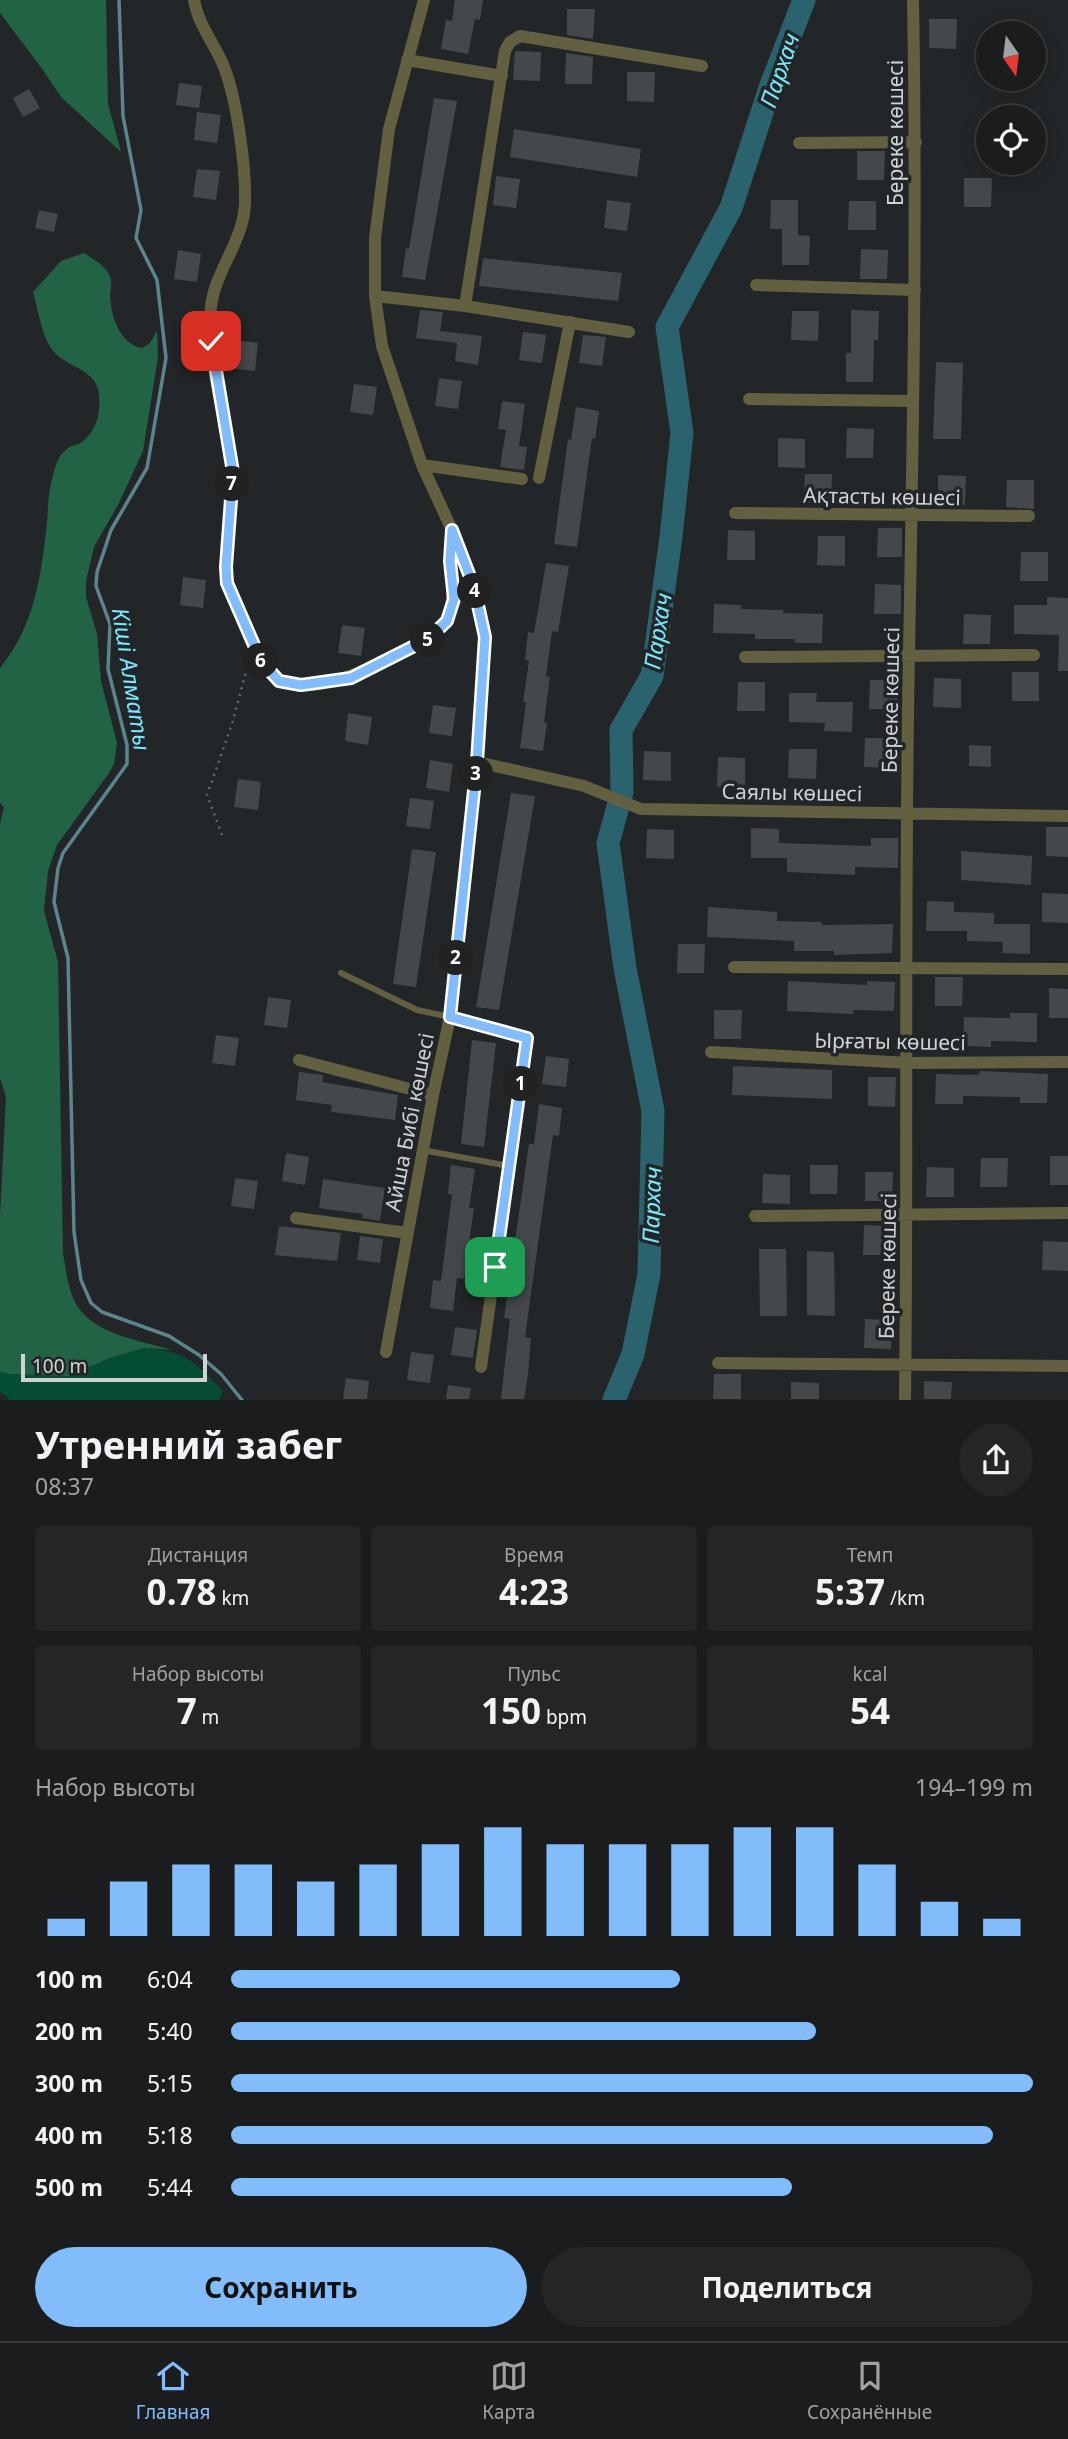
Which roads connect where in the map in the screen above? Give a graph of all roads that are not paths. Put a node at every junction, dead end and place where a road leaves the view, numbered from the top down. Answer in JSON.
{"nodes":[{"id":1,"x":194,"y":0,"type":"edge"},
{"id":2,"x":424,"y":0,"type":"edge"},
{"id":3,"x":913,"y":0,"type":"edge"},
{"id":4,"x":407,"y":60,"type":"junction"},
{"id":5,"x":702,"y":66,"type":"dead end"},
{"id":6,"x":502,"y":76,"type":"junction"},
{"id":7,"x":916,"y":142,"type":"junction"},
{"id":8,"x":799,"y":144,"type":"dead end"},
{"id":9,"x":756,"y":285,"type":"dead end"},
{"id":10,"x":915,"y":290,"type":"junction"},
{"id":11,"x":375,"y":296,"type":"junction"},
{"id":12,"x":465,"y":306,"type":"junction"},
{"id":13,"x":570,"y":322,"type":"junction"},
{"id":14,"x":629,"y":332,"type":"dead end"},
{"id":15,"x":749,"y":400,"type":"dead end"},
{"id":16,"x":912,"y":401,"type":"junction"},
{"id":17,"x":422,"y":465,"type":"junction"},
{"id":18,"x":539,"y":478,"type":"dead end"},
{"id":19,"x":522,"y":479,"type":"dead end"},
{"id":20,"x":736,"y":513,"type":"dead end"},
{"id":21,"x":1029,"y":516,"type":"dead end"},
{"id":22,"x":913,"y":517,"type":"junction"},
{"id":23,"x":452,"y":530,"type":"junction"},
{"id":24,"x":909,"y":654,"type":"junction"},
{"id":25,"x":1034,"y":655,"type":"dead end"},
{"id":26,"x":745,"y":657,"type":"dead end"},
{"id":27,"x":477,"y":762,"type":"junction"},
{"id":28,"x":908,"y":812,"type":"junction"},
{"id":29,"x":1068,"y":816,"type":"edge"},
{"id":30,"x":734,"y":967,"type":"dead end"},
{"id":31,"x":907,"y":968,"type":"junction"},
{"id":32,"x":1068,"y":969,"type":"edge"},
{"id":33,"x":341,"y":974,"type":"dead end"},
{"id":34,"x":450,"y":1017,"type":"junction"},
{"id":35,"x":710,"y":1052,"type":"dead end"},
{"id":36,"x":299,"y":1060,"type":"dead end"},
{"id":37,"x":1068,"y":1062,"type":"edge"},
{"id":38,"x":908,"y":1063,"type":"junction"},
{"id":39,"x":433,"y":1094,"type":"junction"},
{"id":40,"x":422,"y":1150,"type":"junction"},
{"id":41,"x":509,"y":1166,"type":"junction"},
{"id":42,"x":1068,"y":1213,"type":"edge"},
{"id":43,"x":908,"y":1214,"type":"junction"},
{"id":44,"x":755,"y":1216,"type":"dead end"},
{"id":45,"x":296,"y":1218,"type":"dead end"},
{"id":46,"x":407,"y":1234,"type":"junction"},
{"id":47,"x":386,"y":1352,"type":"dead end"},
{"id":48,"x":718,"y":1363,"type":"dead end"},
{"id":49,"x":905,"y":1364,"type":"junction"},
{"id":50,"x":1068,"y":1366,"type":"edge"},
{"id":51,"x":481,"y":1367,"type":"dead end"},
{"id":52,"x":905,"y":1399,"type":"edge"}],
"edges":[{"from":1,"to":23,"type":"street"},
{"from":2,"to":4,"type":"street","name":"Айша Бибі көшесі"},
{"from":3,"to":7,"type":"street","name":"Береке көшесі"},
{"from":4,"to":6,"type":"street"},
{"from":4,"to":11,"type":"street","name":"Айша Бибі көшесі"},
{"from":5,"to":6,"type":"street"},
{"from":6,"to":12,"type":"street"},
{"from":7,"to":8,"type":"street"},
{"from":7,"to":10,"type":"street","name":"Береке көшесі"},
{"from":9,"to":10,"type":"street"},
{"from":10,"to":16,"type":"street","name":"Береке көшесі"},
{"from":11,"to":12,"type":"street"},
{"from":11,"to":17,"type":"street","name":"Айша Бибі көшесі"},
{"from":12,"to":13,"type":"street"},
{"from":13,"to":14,"type":"street"},
{"from":13,"to":18,"type":"street"},
{"from":15,"to":16,"type":"street"},
{"from":16,"to":22,"type":"street","name":"Береке көшесі"},
{"from":17,"to":19,"type":"street"},
{"from":17,"to":23,"type":"street","name":"Айша Бибі көшесі"},
{"from":20,"to":22,"type":"street","name":"Ақтасты көшесі"},
{"from":21,"to":22,"type":"street","name":"Ақтасты көшесі"},
{"from":22,"to":24,"type":"street","name":"Береке көшесі"},
{"from":23,"to":27,"type":"street","name":"Айша Бибі көшесі"},
{"from":24,"to":25,"type":"street"},
{"from":24,"to":26,"type":"street"},
{"from":24,"to":28,"type":"street","name":"Береке көшесі"},
{"from":27,"to":28,"type":"street","name":"Саялы көшесі"},
{"from":27,"to":34,"type":"street","name":"Айша Бибі көшесі"},
{"from":28,"to":29,"type":"street","name":"Саялы көшесі"},
{"from":28,"to":31,"type":"street","name":"Береке көшесі"},
{"from":30,"to":31,"type":"street"},
{"from":31,"to":32,"type":"street"},
{"from":31,"to":38,"type":"street","name":"Береке көшесі"},
{"from":33,"to":34,"type":"lane"},
{"from":34,"to":39,"type":"street","name":"Айша Бибі көшесі"},
{"from":34,"to":41,"type":"street"},
{"from":35,"to":38,"type":"street","name":"Ырғаты көшесі"},
{"from":36,"to":39,"type":"street"},
{"from":37,"to":38,"type":"street","name":"Ырғаты көшесі"},
{"from":38,"to":43,"type":"street","name":"Береке көшесі"},
{"from":39,"to":40,"type":"street","name":"Айша Бибі көшесі"},
{"from":40,"to":41,"type":"lane"},
{"from":40,"to":46,"type":"street","name":"Айша Бибі көшесі"},
{"from":41,"to":51,"type":"street"},
{"from":42,"to":43,"type":"street"},
{"from":43,"to":44,"type":"street"},
{"from":43,"to":49,"type":"street","name":"Береке көшесі"},
{"from":45,"to":46,"type":"street"},
{"from":46,"to":47,"type":"street","name":"Айша Бибі көшесі"},
{"from":48,"to":49,"type":"street"},
{"from":49,"to":50,"type":"street"},
{"from":49,"to":52,"type":"street","name":"Береке көшесі"}]}
